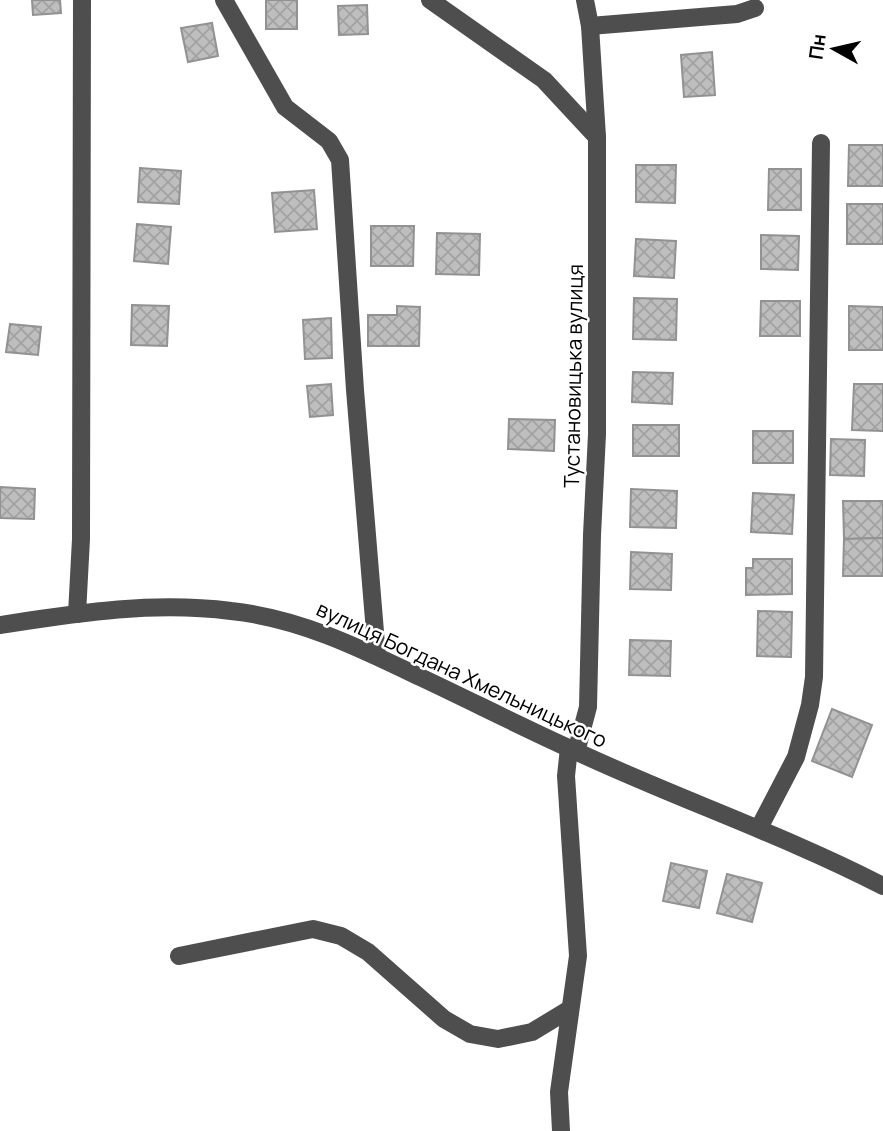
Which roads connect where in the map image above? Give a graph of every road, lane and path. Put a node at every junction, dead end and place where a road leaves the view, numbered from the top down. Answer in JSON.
{"nodes":[{"id":1,"x":82,"y":0,"type":"edge"},
{"id":2,"x":224,"y":0,"type":"edge"},
{"id":3,"x":430,"y":0,"type":"edge"},
{"id":4,"x":585,"y":0,"type":"edge"},
{"id":5,"x":755,"y":8,"type":"dead end"},
{"id":6,"x":590,"y":26,"type":"junction"},
{"id":7,"x":597,"y":137,"type":"junction"},
{"id":8,"x":821,"y":143,"type":"dead end"},
{"id":9,"x":77,"y":614,"type":"junction"},
{"id":10,"x":0,"y":625,"type":"edge"},
{"id":11,"x":377,"y":656,"type":"junction"},
{"id":12,"x":572,"y":750,"type":"junction"},
{"id":13,"x":758,"y":828,"type":"junction"},
{"id":14,"x":882,"y":884,"type":"edge"},
{"id":15,"x":178,"y":956,"type":"dead end"},
{"id":16,"x":570,"y":1009,"type":"junction"},
{"id":17,"x":561,"y":1131,"type":"edge"}],
"edges":[{"from":1,"to":9,"type":"street"},
{"from":2,"to":11,"type":"street"},
{"from":3,"to":7,"type":"street"},
{"from":4,"to":6,"type":"street","name":"Тустановицька вулиця"},
{"from":5,"to":6,"type":"street"},
{"from":6,"to":7,"type":"street","name":"Тустановицька вулиця"},
{"from":7,"to":12,"type":"street","name":"Тустановицька вулиця"},
{"from":8,"to":13,"type":"street"},
{"from":9,"to":10,"type":"street","name":"вулиця Богдана Хмельницького"},
{"from":9,"to":11,"type":"street","name":"вулиця Богдана Хмельницького"},
{"from":11,"to":12,"type":"street","name":"вулиця Богдана Хмельницького"},
{"from":12,"to":13,"type":"street","name":"вулиця Богдана Хмельницького"},
{"from":12,"to":16,"type":"street","name":"Тустановицька вулиця"},
{"from":13,"to":14,"type":"street","name":"вулиця Богдана Хмельницького"},
{"from":15,"to":16,"type":"street"},
{"from":16,"to":17,"type":"street","name":"Тустановицька вулиця"}]}
